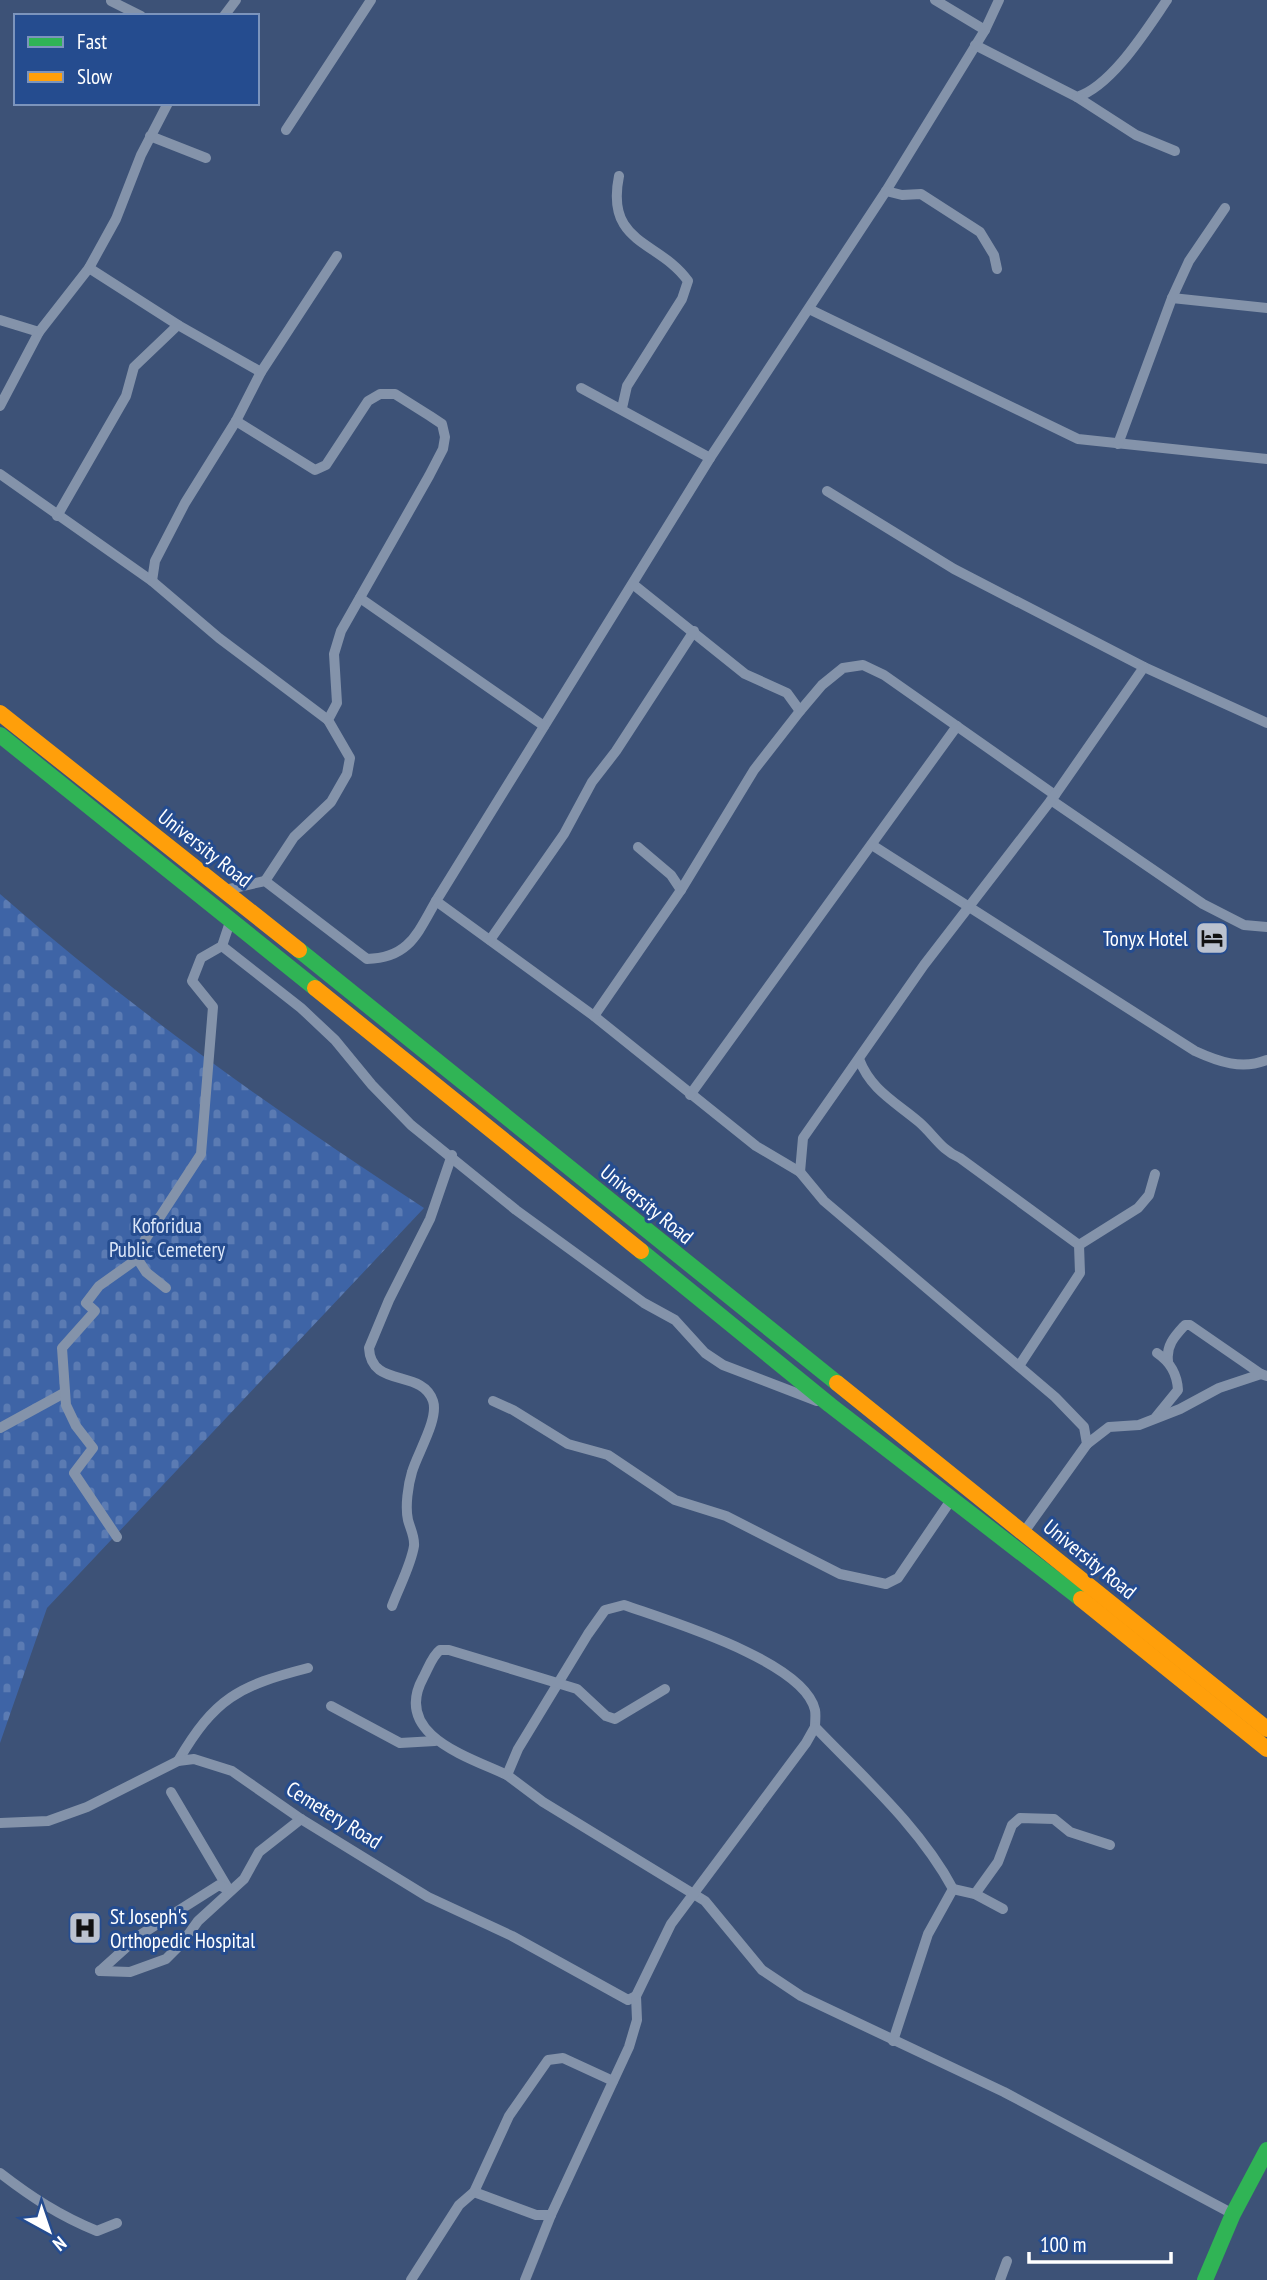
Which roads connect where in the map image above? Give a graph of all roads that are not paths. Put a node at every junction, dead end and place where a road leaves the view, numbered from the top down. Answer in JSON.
{"nodes":[{"id":1,"x":371,"y":0,"type":"edge"},
{"id":2,"x":935,"y":0,"type":"edge"},
{"id":3,"x":999,"y":0,"type":"edge"},
{"id":4,"x":1167,"y":0,"type":"edge"},
{"id":5,"x":111,"y":1,"type":"edge"},
{"id":6,"x":137,"y":14,"type":"edge"},
{"id":7,"x":985,"y":30,"type":"junction"},
{"id":8,"x":975,"y":46,"type":"junction"},
{"id":9,"x":1077,"y":97,"type":"junction"},
{"id":10,"x":167,"y":105,"type":"edge"},
{"id":11,"x":286,"y":130,"type":"dead end"},
{"id":12,"x":150,"y":136,"type":"junction"},
{"id":13,"x":1175,"y":151,"type":"dead end"},
{"id":14,"x":206,"y":158,"type":"dead end"},
{"id":15,"x":619,"y":176,"type":"dead end"},
{"id":16,"x":886,"y":191,"type":"junction"},
{"id":17,"x":1225,"y":208,"type":"dead end"},
{"id":18,"x":337,"y":256,"type":"dead end"},
{"id":19,"x":89,"y":268,"type":"junction"},
{"id":20,"x":997,"y":270,"type":"dead end"},
{"id":21,"x":1172,"y":298,"type":"junction"},
{"id":22,"x":1267,"y":307,"type":"edge"},
{"id":23,"x":809,"y":309,"type":"junction"},
{"id":24,"x":0,"y":320,"type":"edge"},
{"id":25,"x":178,"y":325,"type":"junction"},
{"id":26,"x":39,"y":332,"type":"junction"},
{"id":27,"x":261,"y":372,"type":"junction"},
{"id":28,"x":581,"y":388,"type":"dead end"},
{"id":29,"x":0,"y":406,"type":"edge"},
{"id":30,"x":622,"y":408,"type":"junction"},
{"id":31,"x":236,"y":421,"type":"junction"},
{"id":32,"x":1118,"y":444,"type":"junction"},
{"id":33,"x":710,"y":458,"type":"junction"},
{"id":34,"x":1267,"y":459,"type":"edge"},
{"id":35,"x":0,"y":474,"type":"edge"},
{"id":36,"x":827,"y":491,"type":"dead end"},
{"id":37,"x":57,"y":516,"type":"junction"},
{"id":38,"x":152,"y":582,"type":"junction"},
{"id":39,"x":634,"y":585,"type":"junction"},
{"id":40,"x":360,"y":598,"type":"junction"},
{"id":41,"x":694,"y":631,"type":"junction"},
{"id":42,"x":1144,"y":667,"type":"junction"},
{"id":43,"x":800,"y":711,"type":"junction"},
{"id":44,"x":0,"y":713,"type":"edge"},
{"id":45,"x":328,"y":720,"type":"junction"},
{"id":46,"x":1267,"y":723,"type":"edge"},
{"id":47,"x":544,"y":726,"type":"junction"},
{"id":48,"x":957,"y":726,"type":"junction"},
{"id":49,"x":0,"y":735,"type":"edge"},
{"id":50,"x":1053,"y":798,"type":"junction"},
{"id":51,"x":872,"y":845,"type":"junction"},
{"id":52,"x":638,"y":847,"type":"dead end"},
{"id":53,"x":265,"y":881,"type":"junction"},
{"id":54,"x":225,"y":890,"type":"junction"},
{"id":55,"x":681,"y":890,"type":"junction"},
{"id":56,"x":436,"y":901,"type":"junction"},
{"id":57,"x":971,"y":906,"type":"junction"},
{"id":58,"x":230,"y":922,"type":"junction"},
{"id":59,"x":1267,"y":927,"type":"edge"},
{"id":60,"x":490,"y":940,"type":"junction"},
{"id":61,"x":222,"y":946,"type":"junction"},
{"id":62,"x":594,"y":1016,"type":"junction"},
{"id":63,"x":859,"y":1059,"type":"junction"},
{"id":64,"x":1267,"y":1060,"type":"edge"},
{"id":65,"x":690,"y":1095,"type":"junction"},
{"id":66,"x":452,"y":1155,"type":"junction"},
{"id":67,"x":800,"y":1172,"type":"junction"},
{"id":68,"x":1155,"y":1174,"type":"dead end"},
{"id":69,"x":1079,"y":1245,"type":"junction"},
{"id":70,"x":137,"y":1259,"type":"junction"},
{"id":71,"x":166,"y":1288,"type":"dead end"},
{"id":72,"x":1157,"y":1353,"type":"dead end"},
{"id":73,"x":1168,"y":1361,"type":"junction"},
{"id":74,"x":1019,"y":1366,"type":"junction"},
{"id":75,"x":1264,"y":1375,"type":"edge"},
{"id":76,"x":1178,"y":1390,"type":"junction"},
{"id":77,"x":64,"y":1393,"type":"junction"},
{"id":78,"x":493,"y":1401,"type":"dead end"},
{"id":79,"x":830,"y":1405,"type":"junction"},
{"id":80,"x":1180,"y":1409,"type":"junction"},
{"id":81,"x":1154,"y":1419,"type":"junction"},
{"id":82,"x":0,"y":1428,"type":"edge"},
{"id":83,"x":1087,"y":1444,"type":"junction"},
{"id":84,"x":951,"y":1500,"type":"junction"},
{"id":85,"x":1024,"y":1532,"type":"junction"},
{"id":86,"x":117,"y":1537,"type":"dead end"},
{"id":87,"x":392,"y":1606,"type":"dead end"},
{"id":88,"x":308,"y":1668,"type":"dead end"},
{"id":89,"x":559,"y":1686,"type":"junction"},
{"id":90,"x":665,"y":1689,"type":"dead end"},
{"id":91,"x":331,"y":1706,"type":"dead end"},
{"id":92,"x":815,"y":1727,"type":"junction"},
{"id":93,"x":1267,"y":1729,"type":"edge"},
{"id":94,"x":435,"y":1741,"type":"junction"},
{"id":95,"x":1267,"y":1749,"type":"edge"},
{"id":96,"x":178,"y":1762,"type":"junction"},
{"id":97,"x":507,"y":1774,"type":"junction"},
{"id":98,"x":170,"y":1792,"type":"dead end"},
{"id":99,"x":300,"y":1819,"type":"junction"},
{"id":100,"x":0,"y":1823,"type":"edge"},
{"id":101,"x":1110,"y":1845,"type":"dead end"},
{"id":102,"x":953,"y":1889,"type":"junction"},
{"id":103,"x":229,"y":1890,"type":"junction"},
{"id":104,"x":693,"y":1894,"type":"junction"},
{"id":105,"x":975,"y":1894,"type":"junction"},
{"id":106,"x":1003,"y":1909,"type":"dead end"},
{"id":107,"x":636,"y":1996,"type":"junction"},
{"id":108,"x":893,"y":2041,"type":"junction"},
{"id":109,"x":613,"y":2081,"type":"junction"},
{"id":110,"x":1267,"y":2150,"type":"edge"},
{"id":111,"x":0,"y":2173,"type":"edge"},
{"id":112,"x":474,"y":2192,"type":"junction"},
{"id":113,"x":1233,"y":2214,"type":"junction"},
{"id":114,"x":551,"y":2215,"type":"junction"},
{"id":115,"x":117,"y":2223,"type":"dead end"},
{"id":116,"x":1007,"y":2261,"type":"dead end"},
{"id":117,"x":411,"y":2280,"type":"edge"},
{"id":118,"x":524,"y":2280,"type":"edge"},
{"id":119,"x":1000,"y":2280,"type":"edge"},
{"id":120,"x":1205,"y":2280,"type":"edge"}],
"edges":[{"from":1,"to":11,"type":"street"},
{"from":2,"to":7,"type":"street"},
{"from":3,"to":7,"type":"street"},
{"from":4,"to":9,"type":"street"},
{"from":5,"to":6,"type":"street"},
{"from":7,"to":8,"type":"street"},
{"from":8,"to":9,"type":"street"},
{"from":8,"to":16,"type":"street"},
{"from":9,"to":13,"type":"street"},
{"from":10,"to":12,"type":"street"},
{"from":12,"to":14,"type":"street"},
{"from":12,"to":19,"type":"street"},
{"from":15,"to":30,"type":"street"},
{"from":16,"to":20,"type":"street"},
{"from":16,"to":23,"type":"street"},
{"from":17,"to":21,"type":"street"},
{"from":18,"to":27,"type":"street"},
{"from":19,"to":25,"type":"street"},
{"from":19,"to":26,"type":"street"},
{"from":21,"to":22,"type":"street"},
{"from":21,"to":32,"type":"street"},
{"from":23,"to":32,"type":"street"},
{"from":23,"to":33,"type":"street"},
{"from":24,"to":26,"type":"street"},
{"from":25,"to":27,"type":"street"},
{"from":25,"to":37,"type":"street"},
{"from":26,"to":29,"type":"street"},
{"from":27,"to":31,"type":"street"},
{"from":28,"to":30,"type":"street"},
{"from":30,"to":33,"type":"street"},
{"from":31,"to":38,"type":"street"},
{"from":31,"to":40,"type":"street"},
{"from":32,"to":34,"type":"street"},
{"from":33,"to":39,"type":"street"},
{"from":35,"to":37,"type":"street"},
{"from":36,"to":42,"type":"street"},
{"from":37,"to":38,"type":"street"},
{"from":38,"to":45,"type":"street"},
{"from":39,"to":41,"type":"street"},
{"from":39,"to":47,"type":"street"},
{"from":40,"to":45,"type":"street"},
{"from":40,"to":47,"type":"street"},
{"from":41,"to":43,"type":"street"},
{"from":41,"to":60,"type":"street"},
{"from":42,"to":46,"type":"street"},
{"from":42,"to":50,"type":"street"},
{"from":43,"to":48,"type":"street"},
{"from":43,"to":55,"type":"street"},
{"from":44,"to":54,"type":"main road","name":"University Road"},
{"from":45,"to":53,"type":"street"},
{"from":47,"to":56,"type":"street"},
{"from":48,"to":50,"type":"street"},
{"from":48,"to":51,"type":"street"},
{"from":49,"to":58,"type":"main road","name":"University Road"},
{"from":50,"to":57,"type":"street"},
{"from":50,"to":59,"type":"street"},
{"from":51,"to":57,"type":"street"},
{"from":51,"to":65,"type":"street"},
{"from":52,"to":55,"type":"street"},
{"from":53,"to":54,"type":"street"},
{"from":53,"to":56,"type":"street"},
{"from":54,"to":85,"type":"main road","name":"University Road"},
{"from":55,"to":62,"type":"street"},
{"from":56,"to":60,"type":"street"},
{"from":57,"to":63,"type":"street"},
{"from":57,"to":64,"type":"street"},
{"from":58,"to":61,"type":"street"},
{"from":58,"to":79,"type":"main road","name":"University Road"},
{"from":60,"to":62,"type":"street"},
{"from":61,"to":66,"type":"street"},
{"from":61,"to":70,"type":"street"},
{"from":62,"to":65,"type":"street"},
{"from":63,"to":67,"type":"street"},
{"from":63,"to":69,"type":"street"},
{"from":65,"to":67,"type":"street"},
{"from":66,"to":79,"type":"street"},
{"from":66,"to":87,"type":"street"},
{"from":67,"to":74,"type":"street"},
{"from":68,"to":69,"type":"street"},
{"from":69,"to":74,"type":"street"},
{"from":70,"to":71,"type":"street"},
{"from":70,"to":77,"type":"street"},
{"from":72,"to":73,"type":"street"},
{"from":73,"to":75,"type":"street"},
{"from":73,"to":76,"type":"street"},
{"from":74,"to":83,"type":"street"},
{"from":75,"to":80,"type":"street"},
{"from":76,"to":80,"type":"street"},
{"from":76,"to":81,"type":"street"},
{"from":77,"to":82,"type":"street"},
{"from":77,"to":86,"type":"street"},
{"from":78,"to":84,"type":"street"},
{"from":79,"to":84,"type":"main road","name":"University Road"},
{"from":80,"to":81,"type":"street"},
{"from":81,"to":83,"type":"street"},
{"from":83,"to":85,"type":"street"},
{"from":84,"to":95,"type":"main road","name":"University Road"},
{"from":85,"to":93,"type":"main road","name":"University Road"},
{"from":88,"to":96,"type":"street"},
{"from":89,"to":90,"type":"street"},
{"from":89,"to":92,"type":"street"},
{"from":89,"to":94,"type":"street"},
{"from":89,"to":97,"type":"street"},
{"from":91,"to":94,"type":"street"},
{"from":92,"to":102,"type":"street"},
{"from":92,"to":104,"type":"street"},
{"from":94,"to":97,"type":"street"},
{"from":96,"to":99,"type":"street","name":"Cemetery Road"},
{"from":96,"to":100,"type":"street"},
{"from":97,"to":104,"type":"street"},
{"from":98,"to":103,"type":"street"},
{"from":99,"to":103,"type":"street"},
{"from":99,"to":107,"type":"street","name":"Cemetery Road"},
{"from":101,"to":105,"type":"street"},
{"from":102,"to":105,"type":"street"},
{"from":102,"to":108,"type":"street"},
{"from":103,"to":103,"type":"street"},
{"from":104,"to":107,"type":"street"},
{"from":104,"to":108,"type":"street"},
{"from":105,"to":106,"type":"street"},
{"from":107,"to":109,"type":"street"},
{"from":108,"to":113,"type":"street"},
{"from":109,"to":112,"type":"street"},
{"from":109,"to":114,"type":"street"},
{"from":110,"to":113,"type":"main road"},
{"from":111,"to":115,"type":"street"},
{"from":112,"to":114,"type":"street"},
{"from":112,"to":117,"type":"street"},
{"from":113,"to":120,"type":"main road"},
{"from":114,"to":118,"type":"street"},
{"from":116,"to":119,"type":"street"}]}
